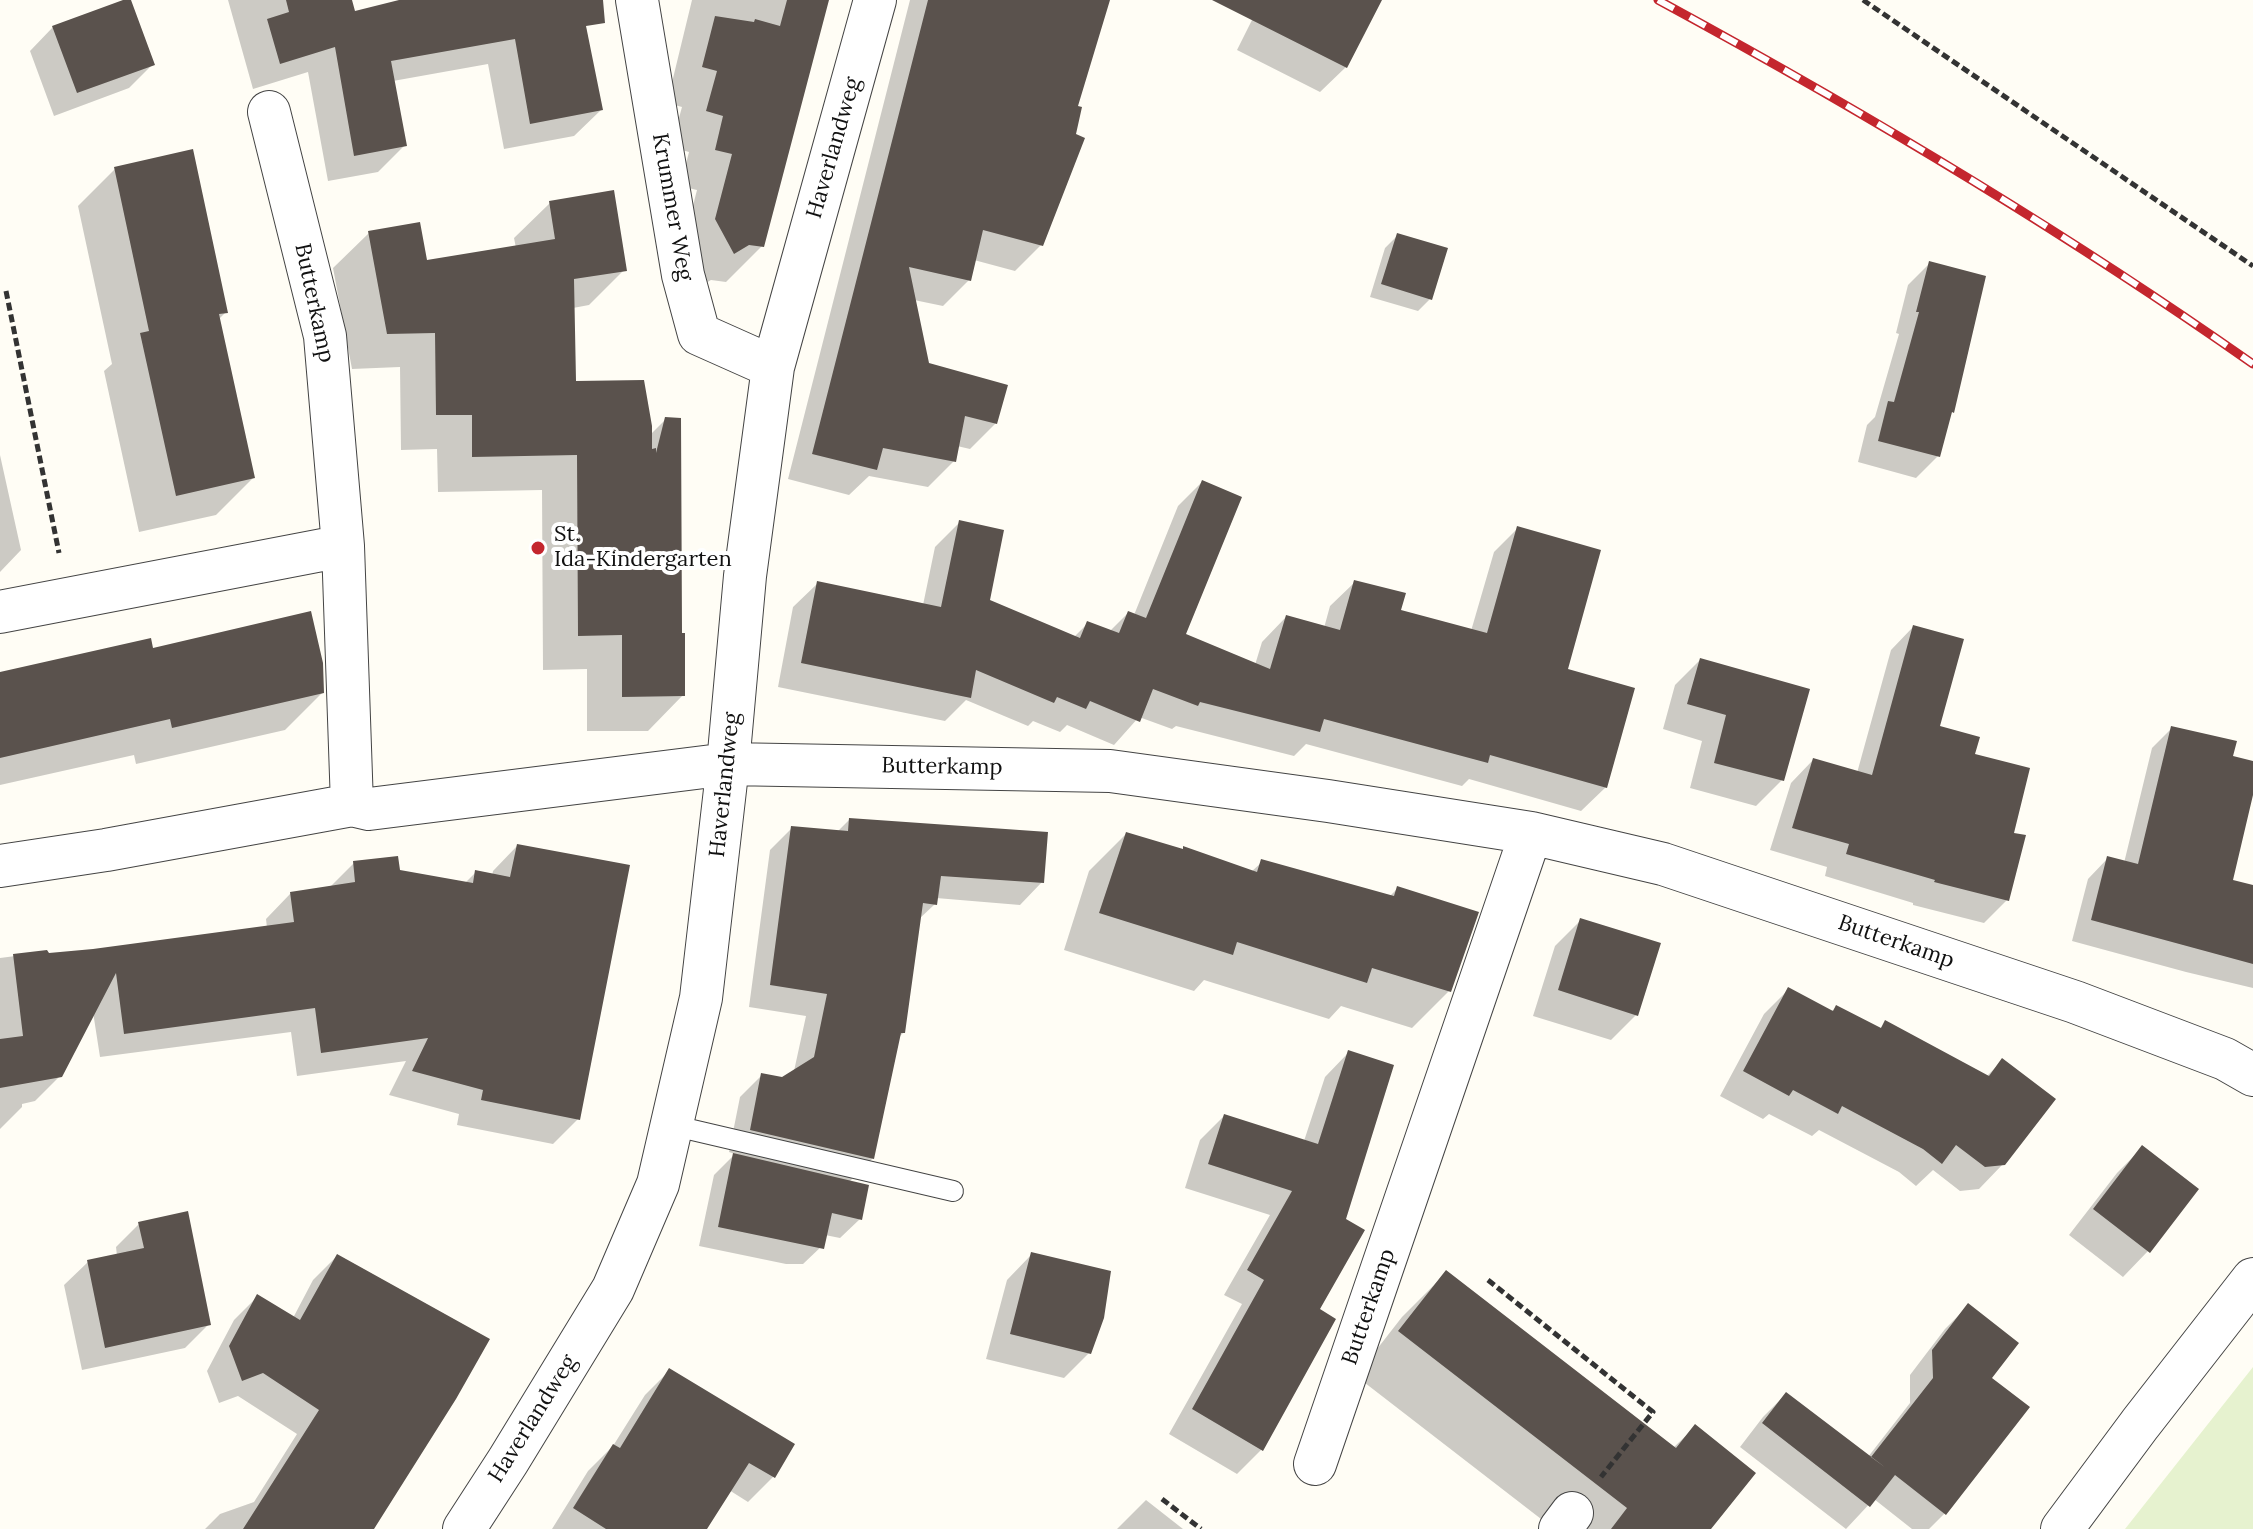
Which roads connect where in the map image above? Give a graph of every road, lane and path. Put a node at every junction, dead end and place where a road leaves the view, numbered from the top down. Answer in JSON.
{"nodes":[{"id":1,"x":637,"y":0,"type":"edge"},
{"id":2,"x":875,"y":0,"type":"edge"},
{"id":3,"x":1863,"y":0,"type":"edge"},
{"id":4,"x":269,"y":112,"type":"dead end"},
{"id":5,"x":2253,"y":266,"type":"edge"},
{"id":6,"x":6,"y":291,"type":"dead end"},
{"id":7,"x":773,"y":367,"type":"junction"},
{"id":8,"x":343,"y":546,"type":"junction"},
{"id":9,"x":68,"y":598,"type":"junction"},
{"id":10,"x":0,"y":612,"type":"edge"},
{"id":11,"x":728,"y":764,"type":"junction"},
{"id":12,"x":352,"y":805,"type":"junction"},
{"id":13,"x":1531,"y":833,"type":"junction"},
{"id":14,"x":0,"y":866,"type":"edge"},
{"id":15,"x":2253,"y":1075,"type":"edge"},
{"id":16,"x":671,"y":1125,"type":"junction"},
{"id":17,"x":953,"y":1191,"type":"dead end"},
{"id":18,"x":2253,"y":1279,"type":"edge"},
{"id":19,"x":1488,"y":1280,"type":"dead end"},
{"id":20,"x":1315,"y":1464,"type":"dead end"},
{"id":21,"x":1162,"y":1499,"type":"dead end"},
{"id":22,"x":1566,"y":1521,"type":"edge"},
{"id":23,"x":464,"y":1529,"type":"edge"},
{"id":24,"x":1201,"y":1529,"type":"edge"},
{"id":25,"x":2062,"y":1529,"type":"edge"}],
"edges":[{"from":1,"to":7,"type":"street","name":"Krummer Weg"},
{"from":2,"to":7,"type":"street","name":"Haverlandweg"},
{"from":3,"to":5,"type":"path"},
{"from":4,"to":8,"type":"street","name":"Butterkamp"},
{"from":6,"to":9,"type":"path"},
{"from":7,"to":11,"type":"street","name":"Haverlandweg"},
{"from":8,"to":9,"type":"street"},
{"from":8,"to":12,"type":"street","name":"Butterkamp"},
{"from":9,"to":10,"type":"street"},
{"from":11,"to":12,"type":"street","name":"Butterkamp"},
{"from":11,"to":13,"type":"street","name":"Butterkamp"},
{"from":11,"to":16,"type":"street","name":"Haverlandweg"},
{"from":12,"to":14,"type":"street","name":"Butterkamp"},
{"from":13,"to":15,"type":"street","name":"Butterkamp"},
{"from":13,"to":20,"type":"street","name":"Butterkamp"},
{"from":16,"to":17,"type":"lane"},
{"from":16,"to":23,"type":"street","name":"Haverlandweg"},
{"from":18,"to":25,"type":"street"},
{"from":19,"to":22,"type":"path"},
{"from":21,"to":24,"type":"path"}]}
